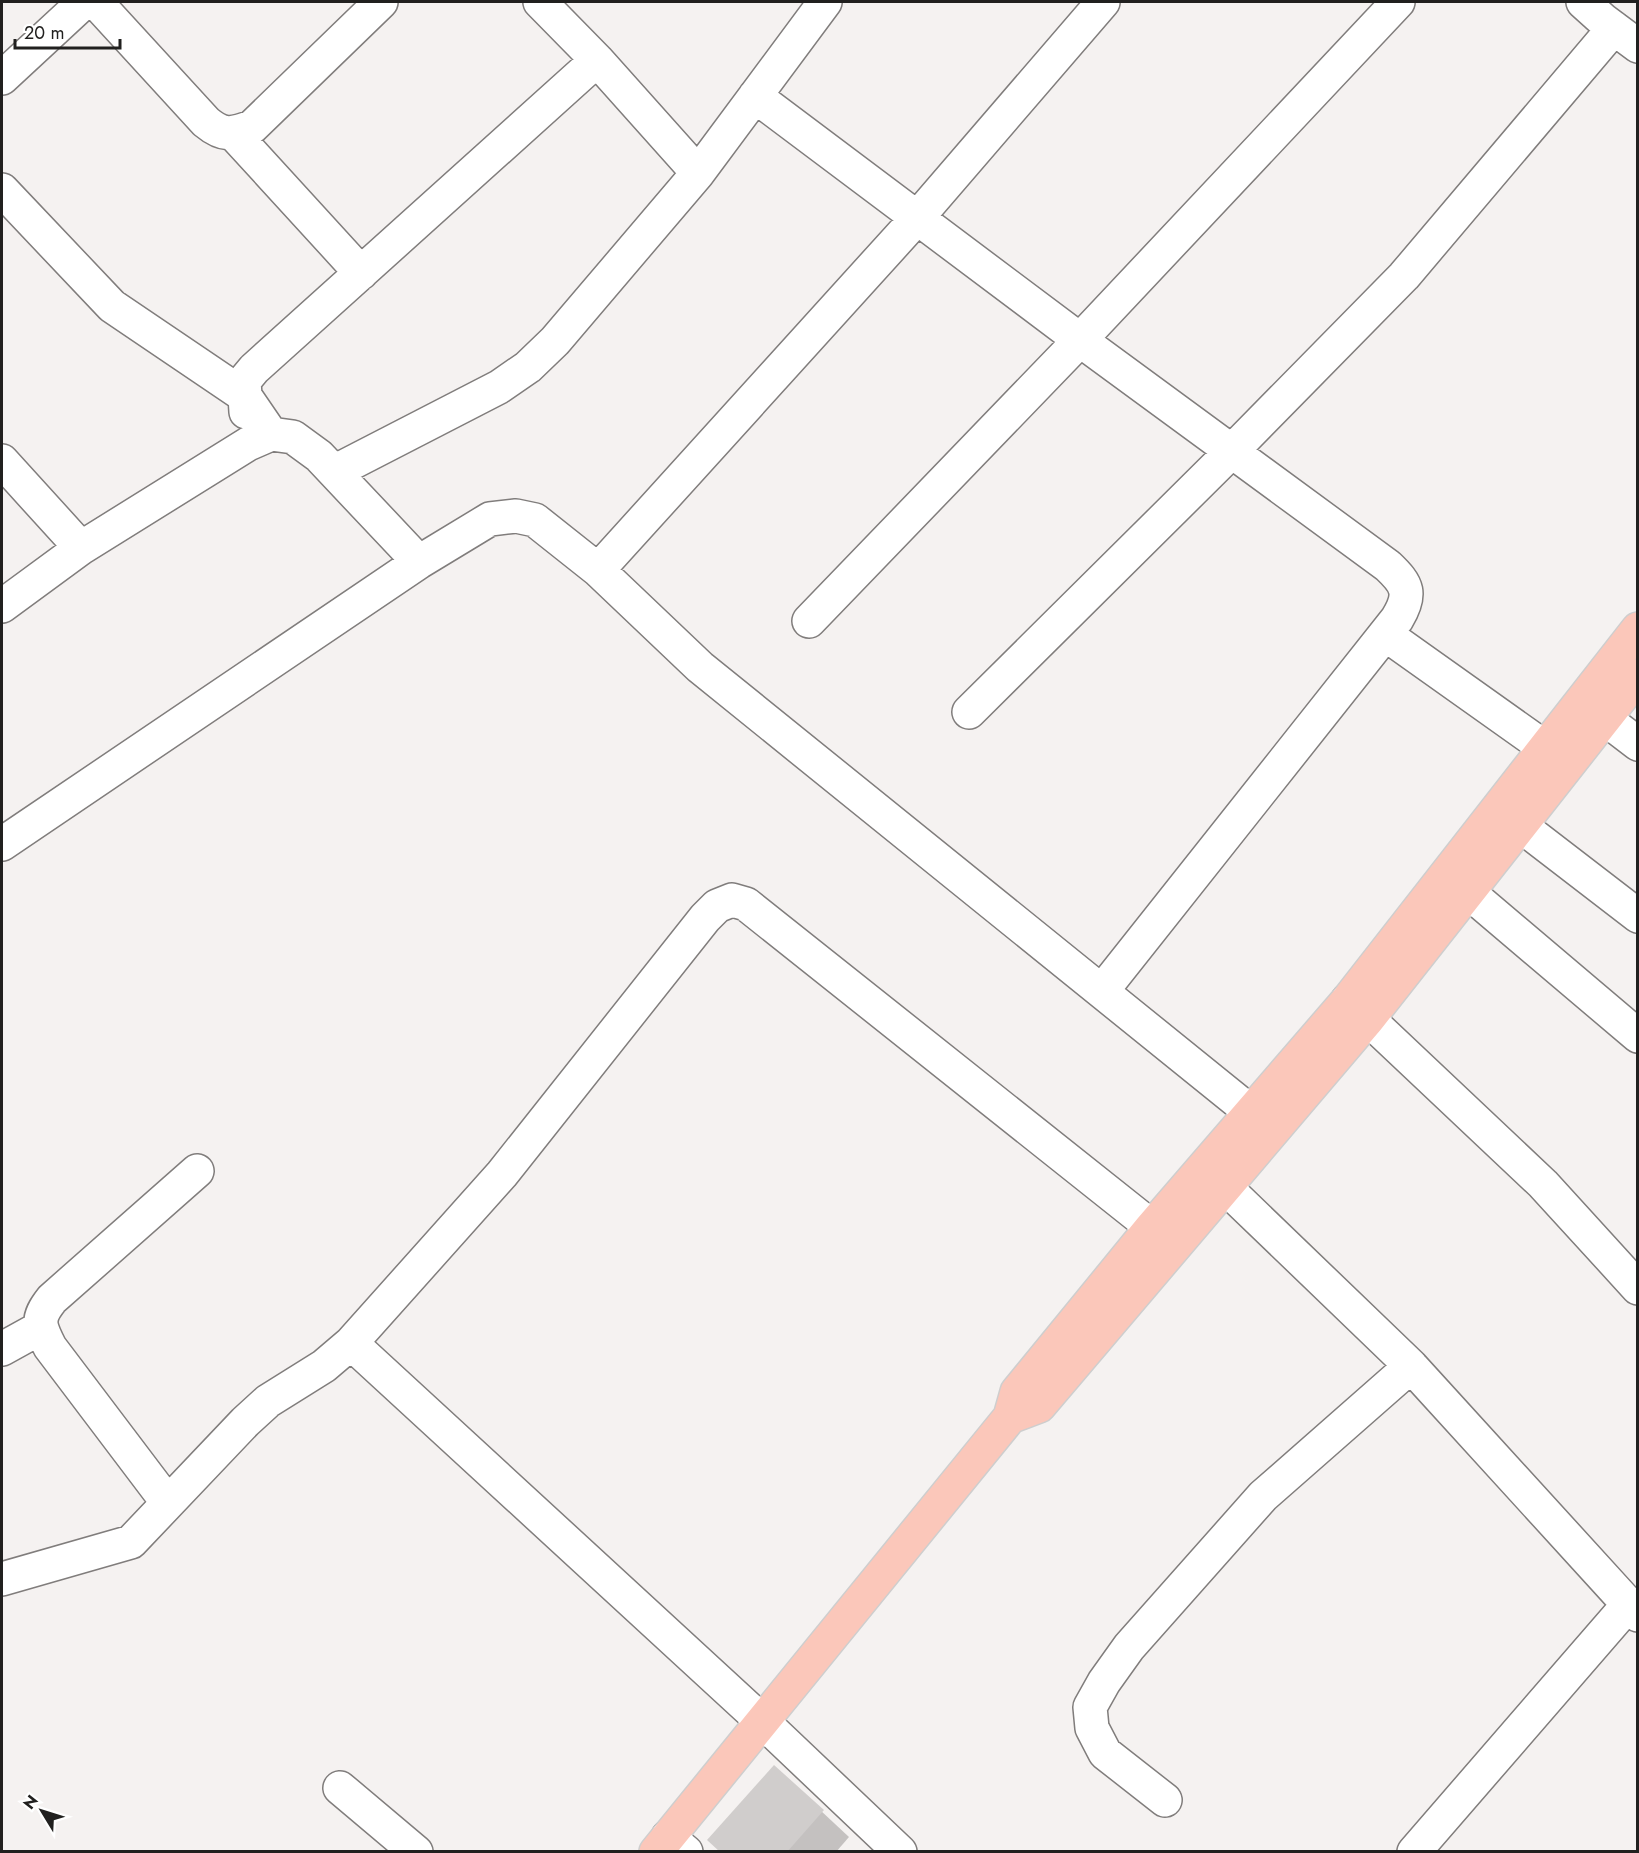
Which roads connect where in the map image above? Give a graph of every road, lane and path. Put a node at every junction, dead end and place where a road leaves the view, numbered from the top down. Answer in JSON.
{"nodes":[{"id":1,"x":84,"y":2,"type":"edge"},
{"id":2,"x":96,"y":2,"type":"edge"},
{"id":3,"x":381,"y":2,"type":"edge"},
{"id":4,"x":540,"y":2,"type":"edge"},
{"id":5,"x":1103,"y":2,"type":"edge"},
{"id":6,"x":1398,"y":2,"type":"edge"},
{"id":7,"x":1583,"y":2,"type":"edge"},
{"id":8,"x":817,"y":5,"type":"edge"},
{"id":9,"x":1626,"y":37,"type":"edge"},
{"id":10,"x":597,"y":60,"type":"junction"},
{"id":11,"x":2,"y":78,"type":"edge"},
{"id":12,"x":755,"y":96,"type":"junction"},
{"id":13,"x":233,"y":133,"type":"junction"},
{"id":14,"x":698,"y":173,"type":"junction"},
{"id":15,"x":2,"y":190,"type":"edge"},
{"id":16,"x":917,"y":218,"type":"junction"},
{"id":17,"x":361,"y":273,"type":"junction"},
{"id":18,"x":1080,"y":340,"type":"junction"},
{"id":19,"x":245,"y":396,"type":"junction"},
{"id":20,"x":260,"y":439,"type":"junction"},
{"id":21,"x":1232,"y":451,"type":"junction"},
{"id":22,"x":2,"y":461,"type":"edge"},
{"id":23,"x":333,"y":472,"type":"junction"},
{"id":24,"x":81,"y":548,"type":"junction"},
{"id":25,"x":419,"y":562,"type":"junction"},
{"id":26,"x":598,"y":570,"type":"junction"},
{"id":27,"x":2,"y":606,"type":"edge"},
{"id":28,"x":809,"y":621,"type":"dead end"},
{"id":29,"x":1638,"y":629,"type":"edge"},
{"id":30,"x":1385,"y":634,"type":"junction"},
{"id":31,"x":1638,"y":676,"type":"edge"},
{"id":32,"x":969,"y":712,"type":"dead end"},
{"id":33,"x":1604,"y":718,"type":"junction"},
{"id":34,"x":1638,"y":744,"type":"edge"},
{"id":35,"x":1544,"y":747,"type":"junction"},
{"id":36,"x":1508,"y":816,"type":"junction"},
{"id":37,"x":2,"y":844,"type":"edge"},
{"id":38,"x":1452,"y":896,"type":"junction"},
{"id":39,"x":1638,"y":916,"type":"edge"},
{"id":40,"x":1102,"y":991,"type":"junction"},
{"id":41,"x":1358,"y":1009,"type":"junction"},
{"id":42,"x":1638,"y":1036,"type":"edge"},
{"id":43,"x":1252,"y":1113,"type":"junction"},
{"id":44,"x":197,"y":1171,"type":"dead end"},
{"id":45,"x":1224,"y":1186,"type":"junction"},
{"id":46,"x":1152,"y":1227,"type":"junction"},
{"id":47,"x":1638,"y":1287,"type":"edge"},
{"id":48,"x":40,"y":1328,"type":"junction"},
{"id":49,"x":351,"y":1343,"type":"junction"},
{"id":50,"x":2,"y":1349,"type":"edge"},
{"id":51,"x":1411,"y":1366,"type":"junction"},
{"id":52,"x":1010,"y":1417,"type":"junction"},
{"id":53,"x":168,"y":1503,"type":"junction"},
{"id":54,"x":2,"y":1579,"type":"edge"},
{"id":55,"x":1633,"y":1610,"type":"edge"},
{"id":56,"x":762,"y":1721,"type":"junction"},
{"id":57,"x":340,"y":1788,"type":"dead end"},
{"id":58,"x":1165,"y":1800,"type":"dead end"},
{"id":59,"x":670,"y":1847,"type":"edge"},
{"id":60,"x":416,"y":1851,"type":"edge"},
{"id":61,"x":900,"y":1851,"type":"edge"},
{"id":62,"x":1414,"y":1851,"type":"edge"}],
"edges":[{"from":1,"to":11,"type":"street"},
{"from":2,"to":13,"type":"street"},
{"from":3,"to":13,"type":"street"},
{"from":4,"to":10,"type":"street"},
{"from":5,"to":16,"type":"street"},
{"from":6,"to":18,"type":"street"},
{"from":7,"to":9,"type":"street"},
{"from":8,"to":12,"type":"street"},
{"from":9,"to":21,"type":"street"},
{"from":10,"to":14,"type":"street"},
{"from":10,"to":17,"type":"street"},
{"from":12,"to":14,"type":"street"},
{"from":12,"to":16,"type":"street"},
{"from":13,"to":17,"type":"street"},
{"from":14,"to":23,"type":"street"},
{"from":15,"to":19,"type":"street"},
{"from":16,"to":18,"type":"street"},
{"from":16,"to":26,"type":"street"},
{"from":17,"to":19,"type":"street"},
{"from":18,"to":21,"type":"street"},
{"from":18,"to":28,"type":"street"},
{"from":19,"to":20,"type":"street"},
{"from":20,"to":23,"type":"street"},
{"from":20,"to":24,"type":"street"},
{"from":21,"to":30,"type":"street"},
{"from":21,"to":32,"type":"street"},
{"from":22,"to":24,"type":"street"},
{"from":23,"to":25,"type":"street"},
{"from":24,"to":27,"type":"street"},
{"from":25,"to":26,"type":"street"},
{"from":25,"to":37,"type":"street"},
{"from":26,"to":40,"type":"street"},
{"from":29,"to":35,"type":"main road"},
{"from":30,"to":35,"type":"street"},
{"from":30,"to":40,"type":"street"},
{"from":31,"to":33,"type":"main road"},
{"from":33,"to":34,"type":"street"},
{"from":33,"to":36,"type":"main road"},
{"from":35,"to":36,"type":"main road"},
{"from":36,"to":38,"type":"main road"},
{"from":36,"to":39,"type":"street"},
{"from":38,"to":41,"type":"main road"},
{"from":38,"to":42,"type":"street"},
{"from":40,"to":43,"type":"street"},
{"from":41,"to":43,"type":"main road"},
{"from":41,"to":45,"type":"main road"},
{"from":41,"to":47,"type":"street"},
{"from":43,"to":46,"type":"main road"},
{"from":44,"to":48,"type":"street"},
{"from":45,"to":51,"type":"street"},
{"from":45,"to":52,"type":"main road"},
{"from":46,"to":49,"type":"street"},
{"from":46,"to":52,"type":"main road"},
{"from":48,"to":50,"type":"street"},
{"from":48,"to":53,"type":"street"},
{"from":49,"to":53,"type":"street"},
{"from":49,"to":56,"type":"street"},
{"from":51,"to":55,"type":"street"},
{"from":51,"to":58,"type":"street"},
{"from":52,"to":56,"type":"main road"},
{"from":53,"to":54,"type":"street"},
{"from":55,"to":62,"type":"street"},
{"from":56,"to":59,"type":"main road"},
{"from":56,"to":61,"type":"street"},
{"from":57,"to":60,"type":"street"}]}
